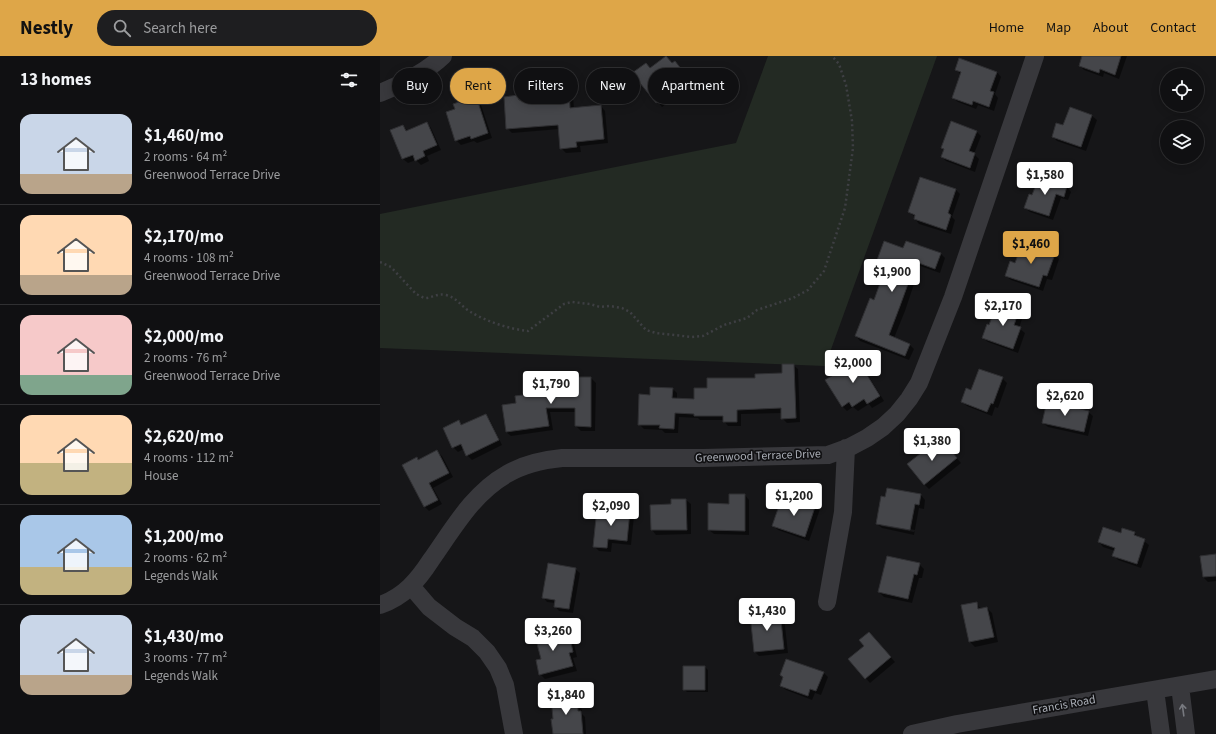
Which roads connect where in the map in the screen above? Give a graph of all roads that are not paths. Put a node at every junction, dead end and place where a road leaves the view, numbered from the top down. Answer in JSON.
{"nodes":[{"id":1,"x":443,"y":56,"type":"edge"},
{"id":2,"x":1035,"y":56,"type":"edge"},
{"id":3,"x":380,"y":93,"type":"edge"},
{"id":4,"x":846,"y":448,"type":"junction"},
{"id":5,"x":411,"y":586,"type":"junction"},
{"id":6,"x":827,"y":602,"type":"dead end"},
{"id":7,"x":380,"y":605,"type":"edge"},
{"id":8,"x":1216,"y":679,"type":"edge"},
{"id":9,"x":1180,"y":686,"type":"junction"},
{"id":10,"x":1155,"y":690,"type":"junction"},
{"id":11,"x":514,"y":734,"type":"edge"},
{"id":12,"x":912,"y":734,"type":"edge"},
{"id":13,"x":1161,"y":734,"type":"edge"},
{"id":14,"x":1186,"y":734,"type":"edge"}],
"edges":[{"from":1,"to":3,"type":"street"},
{"from":2,"to":4,"type":"street","name":"Greenwood Terrace Drive"},
{"from":4,"to":5,"type":"street","name":"Greenwood Terrace Drive"},
{"from":4,"to":6,"type":"street"},
{"from":5,"to":7,"type":"street","name":"Greenwood Terrace Drive"},
{"from":5,"to":11,"type":"street"},
{"from":8,"to":9,"type":"street","name":"Francis Road"},
{"from":9,"to":10,"type":"street","name":"Francis Road"},
{"from":14,"to":9,"type":"street","one_way":true},
{"from":10,"to":12,"type":"street","name":"Francis Road"},
{"from":10,"to":13,"type":"street"}]}
